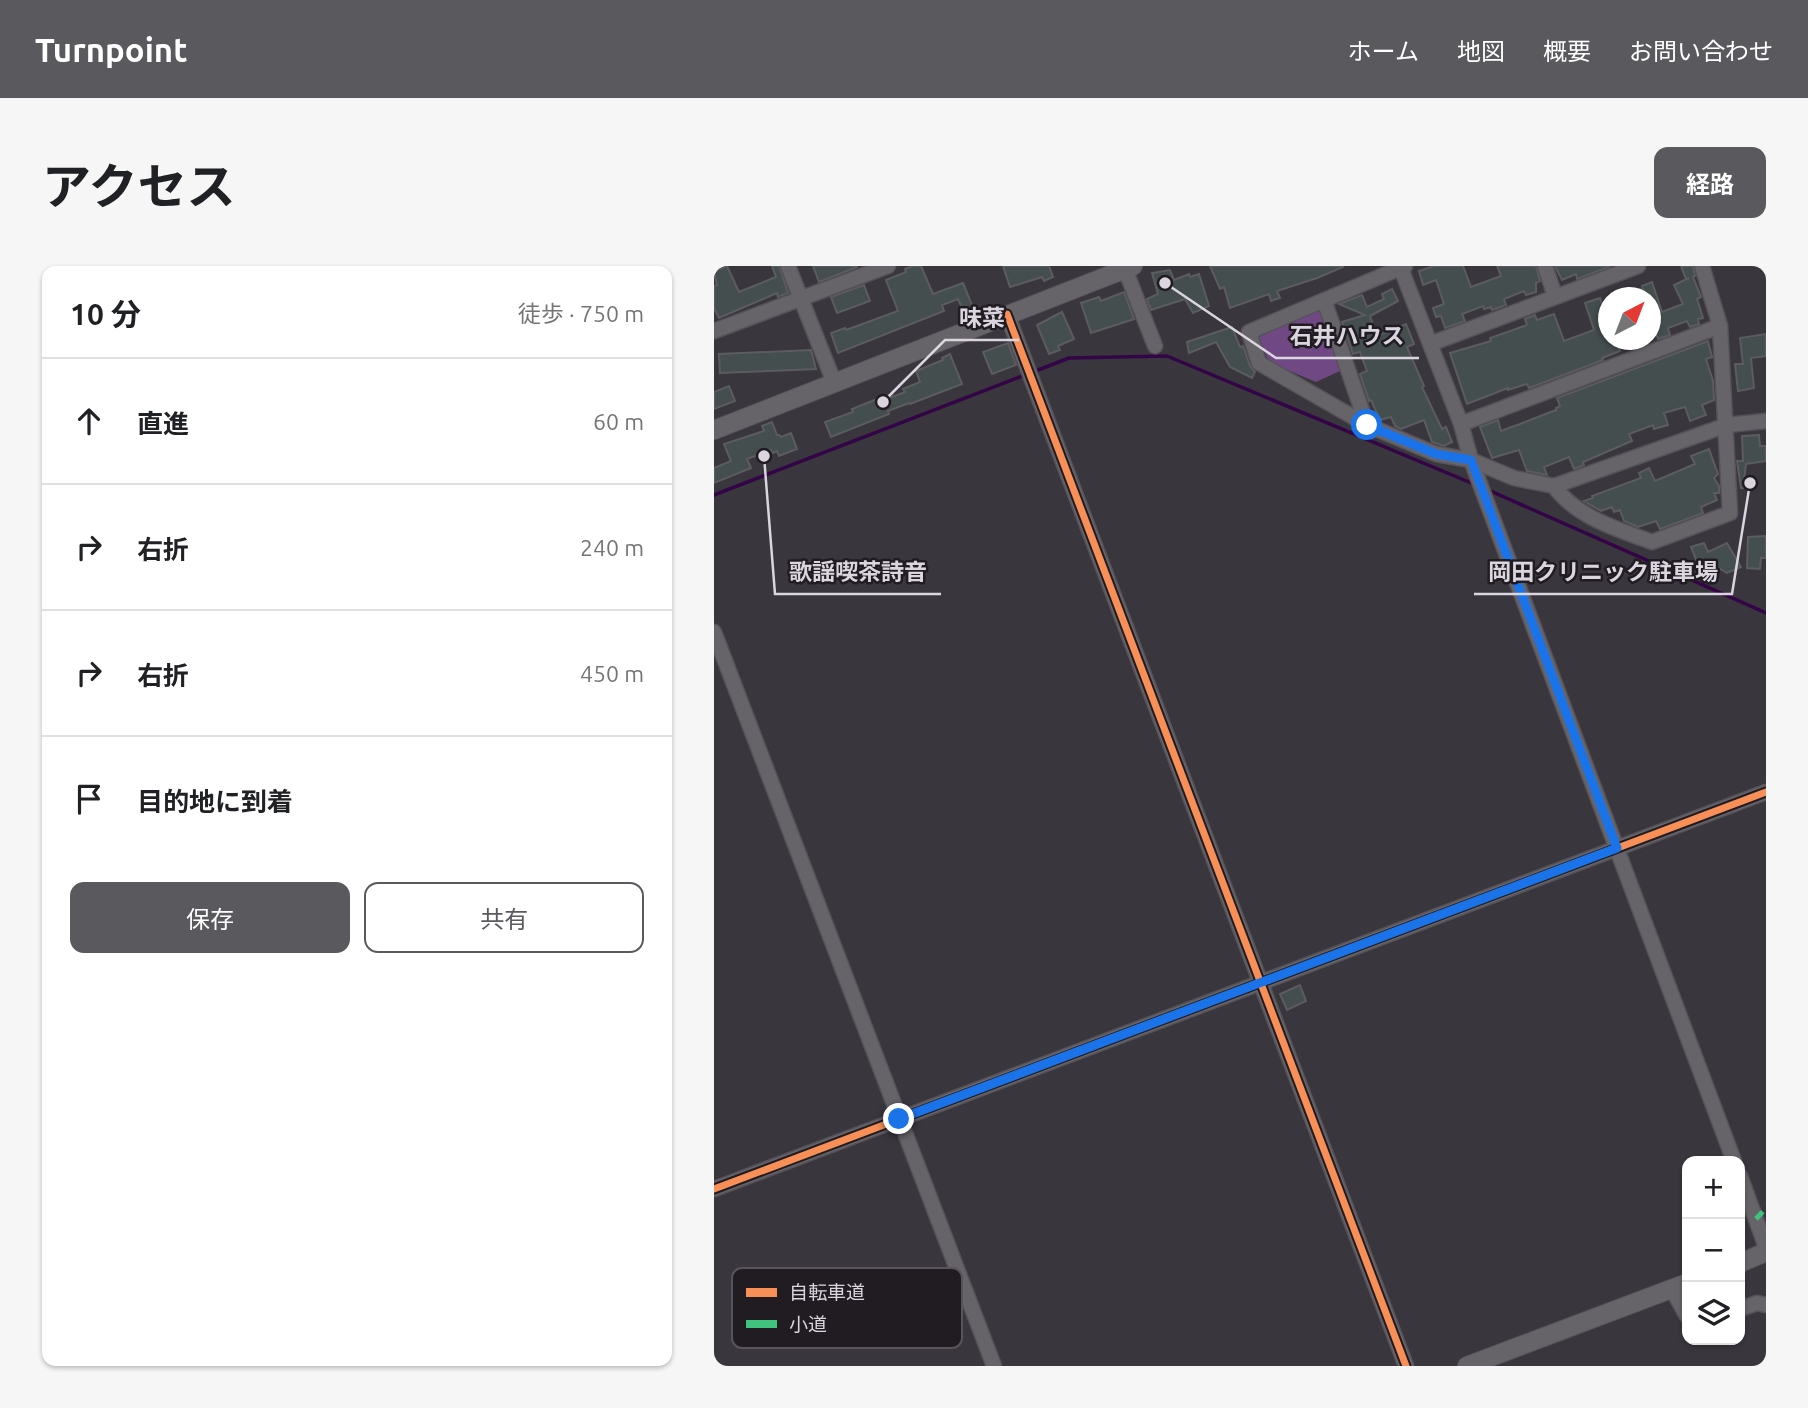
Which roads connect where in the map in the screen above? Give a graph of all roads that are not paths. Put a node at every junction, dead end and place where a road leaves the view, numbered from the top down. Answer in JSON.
{"nodes":[{"id":1,"x":788,"y":266,"type":"edge"},
{"id":2,"x":888,"y":266,"type":"edge"},
{"id":3,"x":1545,"y":266,"type":"edge"},
{"id":4,"x":1638,"y":266,"type":"edge"},
{"id":5,"x":1702,"y":266,"type":"edge"},
{"id":6,"x":1402,"y":267,"type":"edge"},
{"id":7,"x":1129,"y":268,"type":"edge"},
{"id":8,"x":1100,"y":272,"type":"edge"},
{"id":9,"x":1555,"y":296,"type":"junction"},
{"id":10,"x":800,"y":299,"type":"junction"},
{"id":11,"x":1324,"y":300,"type":"junction"},
{"id":12,"x":1007,"y":314,"type":"junction"},
{"id":13,"x":1720,"y":326,"type":"junction"},
{"id":14,"x":714,"y":331,"type":"edge"},
{"id":15,"x":1430,"y":344,"type":"junction"},
{"id":16,"x":1155,"y":346,"type":"dead end"},
{"id":17,"x":834,"y":382,"type":"junction"},
{"id":18,"x":1766,"y":421,"type":"edge"},
{"id":19,"x":1461,"y":424,"type":"junction"},
{"id":20,"x":1367,"y":425,"type":"junction"},
{"id":21,"x":1727,"y":425,"type":"junction"},
{"id":22,"x":714,"y":430,"type":"edge"},
{"id":23,"x":1471,"y":460,"type":"junction"},
{"id":24,"x":1554,"y":486,"type":"junction"},
{"id":25,"x":714,"y":632,"type":"edge"},
{"id":26,"x":1766,"y":792,"type":"edge"},
{"id":27,"x":1617,"y":848,"type":"junction"},
{"id":28,"x":1260,"y":983,"type":"junction"},
{"id":29,"x":899,"y":1119,"type":"junction"},
{"id":30,"x":1732,"y":1156,"type":"edge"},
{"id":31,"x":714,"y":1189,"type":"edge"},
{"id":32,"x":1745,"y":1190,"type":"edge"},
{"id":33,"x":1766,"y":1247,"type":"edge"},
{"id":34,"x":1766,"y":1252,"type":"edge"},
{"id":35,"x":1745,"y":1261,"type":"edge"},
{"id":36,"x":956,"y":1268,"type":"edge"},
{"id":37,"x":962,"y":1283,"type":"edge"},
{"id":38,"x":1679,"y":1286,"type":"edge"},
{"id":39,"x":1766,"y":1305,"type":"edge"},
{"id":40,"x":1745,"y":1307,"type":"edge"},
{"id":41,"x":994,"y":1366,"type":"edge"},
{"id":42,"x":1406,"y":1366,"type":"edge"},
{"id":43,"x":1467,"y":1366,"type":"edge"}],
"edges":[{"from":1,"to":10,"type":"street"},
{"from":2,"to":10,"type":"street"},
{"from":3,"to":9,"type":"street"},
{"from":4,"to":9,"type":"street"},
{"from":5,"to":13,"type":"street"},
{"from":6,"to":11,"type":"street"},
{"from":6,"to":15,"type":"street"},
{"from":7,"to":8,"type":"street"},
{"from":7,"to":16,"type":"street"},
{"from":8,"to":12,"type":"street"},
{"from":9,"to":15,"type":"street"},
{"from":10,"to":14,"type":"street"},
{"from":10,"to":17,"type":"street"},
{"from":11,"to":20,"type":"street"},
{"from":11,"to":20,"type":"street"},
{"from":12,"to":17,"type":"street"},
{"from":12,"to":28,"type":"street"},
{"from":13,"to":19,"type":"street"},
{"from":13,"to":21,"type":"street"},
{"from":15,"to":19,"type":"street"},
{"from":17,"to":22,"type":"street"},
{"from":18,"to":21,"type":"street"},
{"from":19,"to":23,"type":"street"},
{"from":20,"to":23,"type":"street"},
{"from":21,"to":24,"type":"street"},
{"from":21,"to":24,"type":"street"},
{"from":23,"to":24,"type":"street"},
{"from":23,"to":27,"type":"street"},
{"from":25,"to":29,"type":"street"},
{"from":26,"to":27,"type":"street"},
{"from":27,"to":28,"type":"street"},
{"from":27,"to":30,"type":"street"},
{"from":28,"to":29,"type":"street"},
{"from":28,"to":42,"type":"street"},
{"from":29,"to":31,"type":"street"},
{"from":29,"to":36,"type":"street"},
{"from":32,"to":33,"type":"street"},
{"from":34,"to":35,"type":"street"},
{"from":37,"to":41,"type":"street"},
{"from":38,"to":43,"type":"street"},
{"from":39,"to":40,"type":"street"}]}
